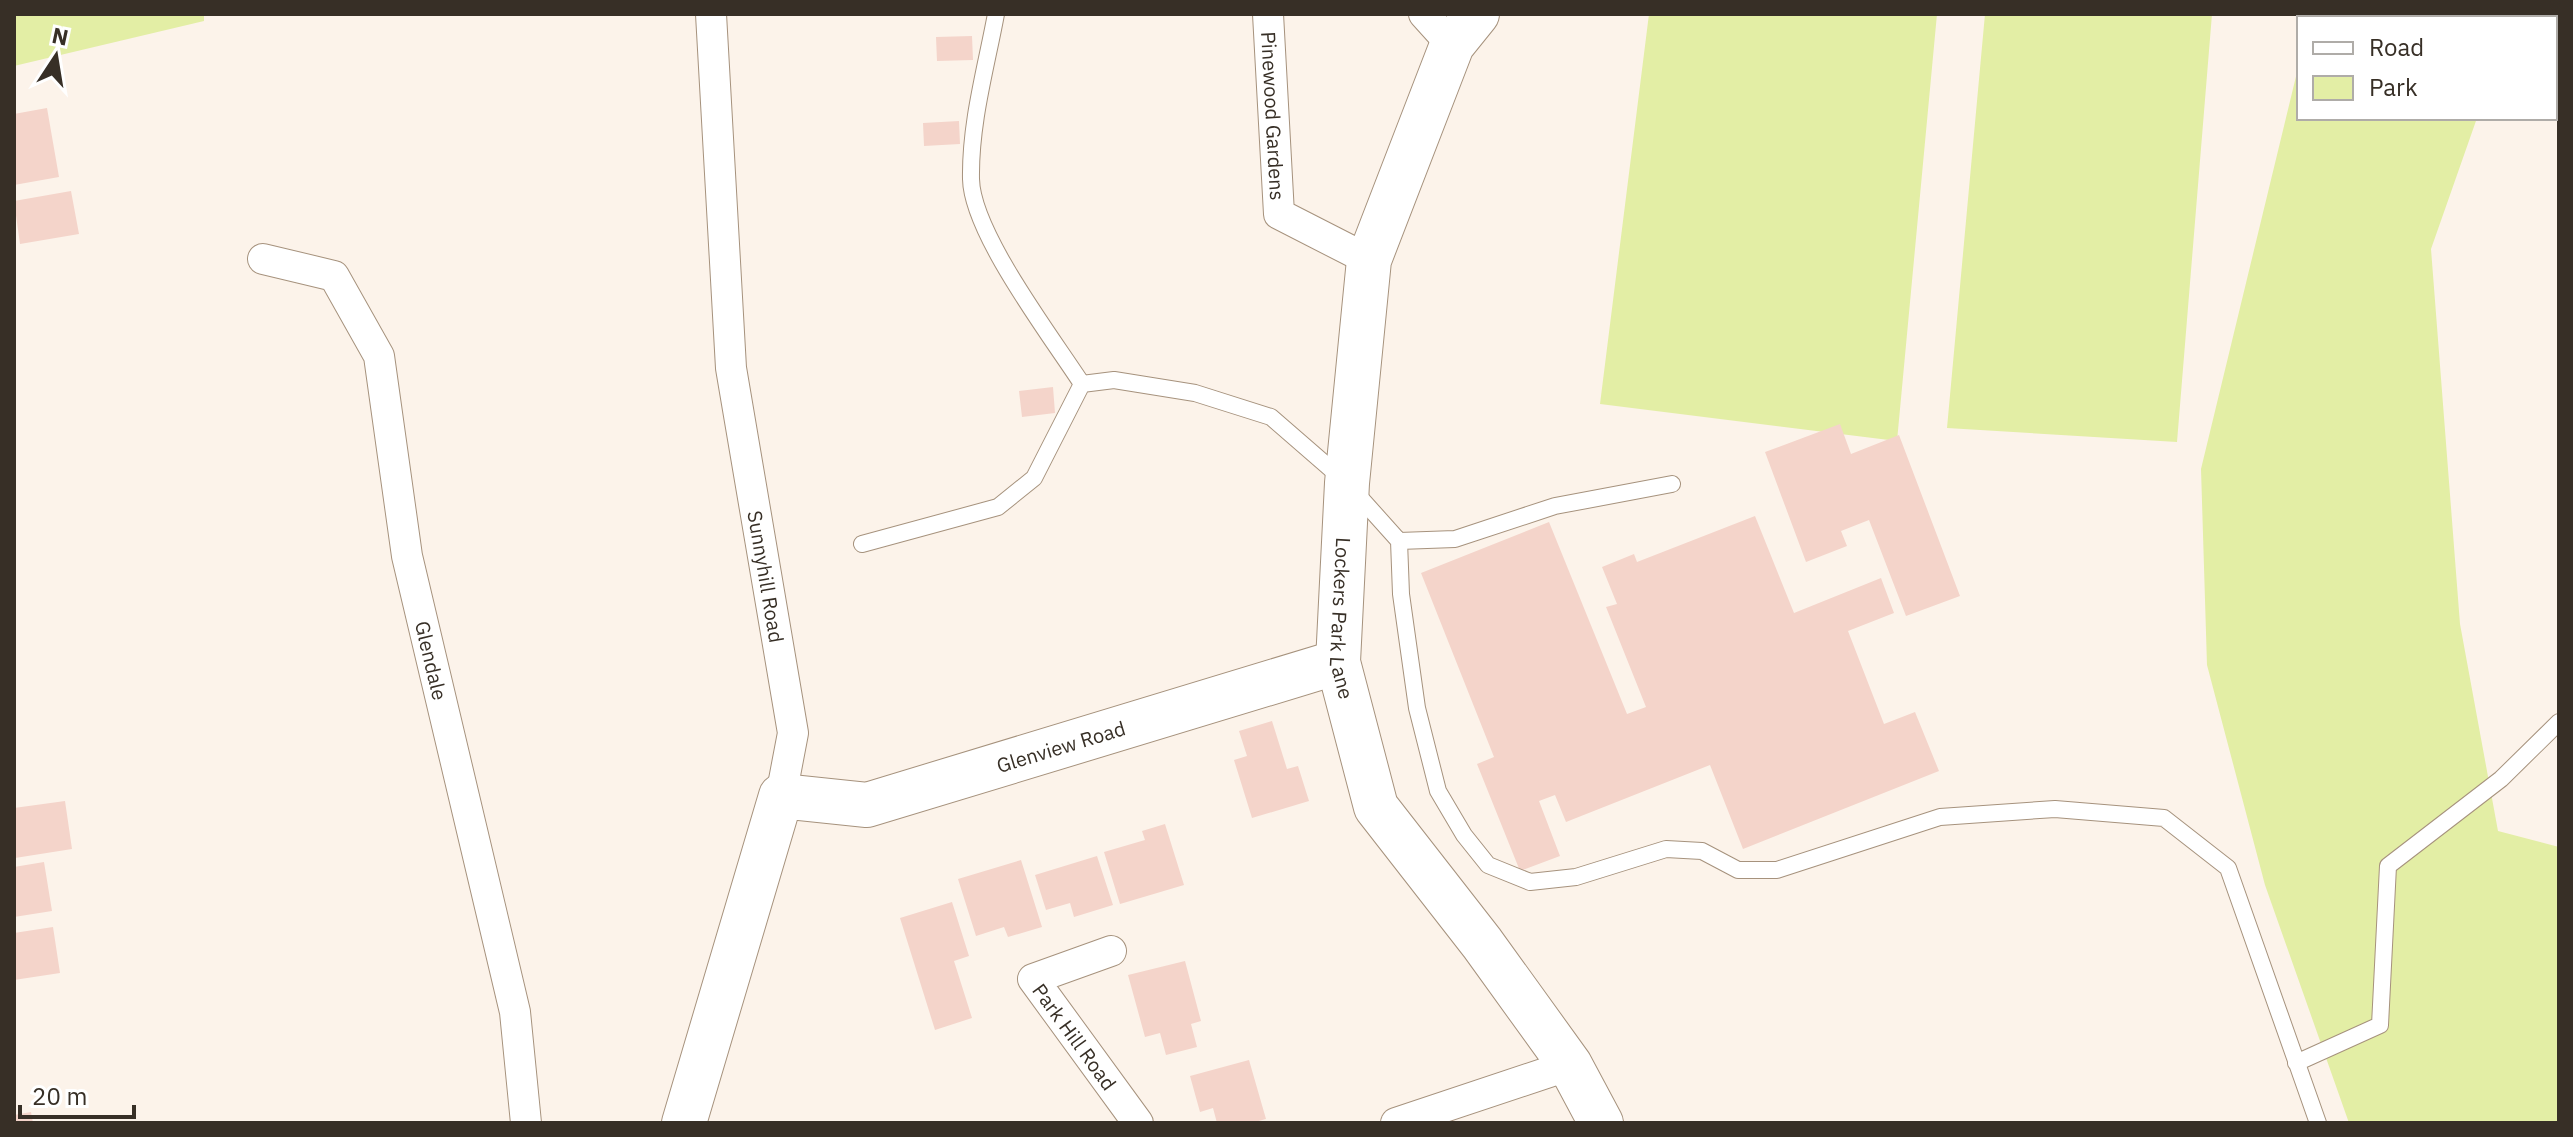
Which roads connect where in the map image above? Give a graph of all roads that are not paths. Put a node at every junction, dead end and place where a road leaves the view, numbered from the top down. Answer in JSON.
{"nodes":[{"id":1,"x":711,"y":14,"type":"edge"},
{"id":2,"x":996,"y":14,"type":"edge"},
{"id":3,"x":1268,"y":14,"type":"edge"},
{"id":4,"x":1451,"y":24,"type":"edge"},
{"id":5,"x":263,"y":259,"type":"dead end"},
{"id":6,"x":1369,"y":260,"type":"junction"},
{"id":7,"x":1082,"y":384,"type":"junction"},
{"id":8,"x":1347,"y":483,"type":"junction"},
{"id":9,"x":1672,"y":484,"type":"dead end"},
{"id":10,"x":1399,"y":541,"type":"junction"},
{"id":11,"x":862,"y":544,"type":"dead end"},
{"id":12,"x":1338,"y":662,"type":"junction"},
{"id":13,"x":2559,"y":722,"type":"edge"},
{"id":14,"x":781,"y":796,"type":"junction"},
{"id":15,"x":1111,"y":951,"type":"dead end"},
{"id":16,"x":2296,"y":1063,"type":"junction"},
{"id":17,"x":1570,"y":1065,"type":"junction"},
{"id":18,"x":526,"y":1123,"type":"edge"},
{"id":19,"x":684,"y":1123,"type":"edge"},
{"id":20,"x":1138,"y":1123,"type":"edge"},
{"id":21,"x":1396,"y":1123,"type":"edge"},
{"id":22,"x":1601,"y":1123,"type":"edge"},
{"id":23,"x":2318,"y":1123,"type":"edge"}],
"edges":[{"from":1,"to":14,"type":"street","name":"Sunnyhill Road"},
{"from":2,"to":7,"type":"lane"},
{"from":3,"to":6,"type":"street","name":"Pinewood Gardens"},
{"from":4,"to":6,"type":"street","name":"Lockers Park Lane"},
{"from":5,"to":18,"type":"street","name":"Glendale"},
{"from":6,"to":8,"type":"street","name":"Lockers Park Lane"},
{"from":7,"to":8,"type":"lane"},
{"from":7,"to":11,"type":"lane"},
{"from":8,"to":10,"type":"lane"},
{"from":8,"to":12,"type":"street","name":"Lockers Park Lane"},
{"from":9,"to":10,"type":"lane"},
{"from":10,"to":16,"type":"lane"},
{"from":12,"to":14,"type":"street","name":"Glenview Road"},
{"from":12,"to":17,"type":"street","name":"Lockers Park Lane"},
{"from":13,"to":16,"type":"lane"},
{"from":14,"to":19,"type":"street","name":"Sunnyhill Road"},
{"from":15,"to":20,"type":"street","name":"Park Hill Road"},
{"from":16,"to":23,"type":"lane"},
{"from":17,"to":21,"type":"street"},
{"from":17,"to":22,"type":"street","name":"Lockers Park Lane"}]}
